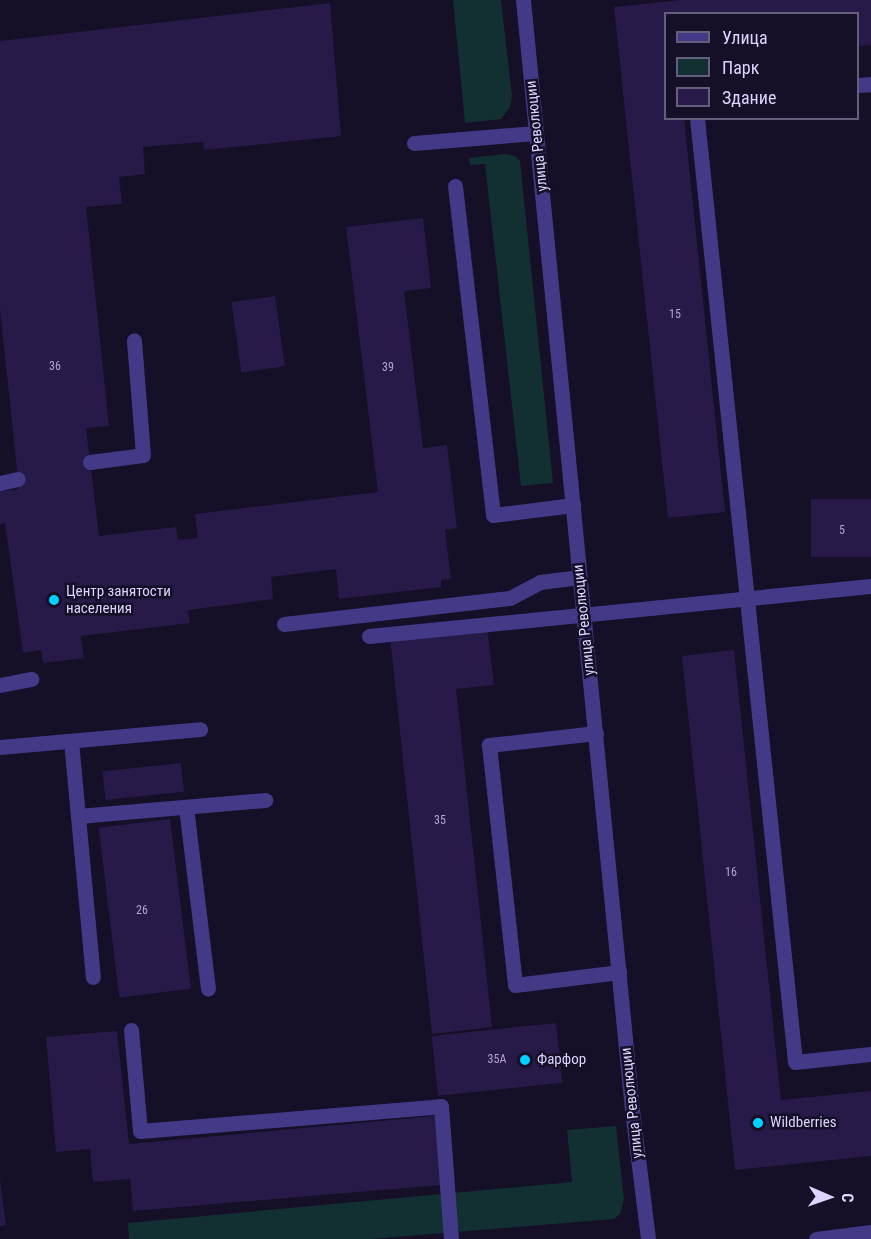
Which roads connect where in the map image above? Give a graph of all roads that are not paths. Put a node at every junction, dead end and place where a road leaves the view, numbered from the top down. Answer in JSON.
{"nodes":[{"id":1,"x":523,"y":0,"type":"edge"},
{"id":2,"x":697,"y":120,"type":"edge"},
{"id":3,"x":536,"y":133,"type":"junction"},
{"id":4,"x":414,"y":142,"type":"dead end"},
{"id":5,"x":455,"y":186,"type":"dead end"},
{"id":6,"x":134,"y":340,"type":"dead end"},
{"id":7,"x":90,"y":462,"type":"dead end"},
{"id":8,"x":18,"y":478,"type":"dead end"},
{"id":9,"x":0,"y":483,"type":"edge"},
{"id":10,"x":573,"y":505,"type":"junction"},
{"id":11,"x":580,"y":577,"type":"junction"},
{"id":12,"x":871,"y":586,"type":"edge"},
{"id":13,"x":745,"y":598,"type":"junction"},
{"id":14,"x":584,"y":614,"type":"junction"},
{"id":15,"x":284,"y":624,"type":"dead end"},
{"id":16,"x":369,"y":636,"type":"dead end"},
{"id":17,"x":31,"y":679,"type":"dead end"},
{"id":18,"x":0,"y":685,"type":"edge"},
{"id":19,"x":200,"y":729,"type":"dead end"},
{"id":20,"x":596,"y":733,"type":"junction"},
{"id":21,"x":71,"y":741,"type":"junction"},
{"id":22,"x":0,"y":747,"type":"edge"},
{"id":23,"x":265,"y":800,"type":"dead end"},
{"id":24,"x":186,"y":807,"type":"junction"},
{"id":25,"x":78,"y":816,"type":"junction"},
{"id":26,"x":619,"y":972,"type":"junction"},
{"id":27,"x":93,"y":977,"type":"dead end"},
{"id":28,"x":208,"y":989,"type":"dead end"},
{"id":29,"x":131,"y":1030,"type":"dead end"},
{"id":30,"x":871,"y":1054,"type":"edge"},
{"id":31,"x":871,"y":1232,"type":"edge"},
{"id":32,"x":451,"y":1239,"type":"edge"},
{"id":33,"x":648,"y":1239,"type":"edge"},
{"id":34,"x":816,"y":1239,"type":"edge"}],
"edges":[{"from":1,"to":3,"type":"street","name":"улица Революции"},
{"from":2,"to":13,"type":"street"},
{"from":3,"to":4,"type":"street"},
{"from":3,"to":10,"type":"street","name":"улица Революции"},
{"from":5,"to":10,"type":"street"},
{"from":6,"to":7,"type":"street"},
{"from":8,"to":9,"type":"street"},
{"from":10,"to":11,"type":"street","name":"улица Революции"},
{"from":11,"to":14,"type":"street","name":"улица Революции"},
{"from":11,"to":15,"type":"street"},
{"from":12,"to":13,"type":"street"},
{"from":13,"to":14,"type":"street"},
{"from":13,"to":30,"type":"street"},
{"from":14,"to":16,"type":"street"},
{"from":14,"to":20,"type":"street","name":"улица Революции"},
{"from":17,"to":18,"type":"street"},
{"from":19,"to":21,"type":"street"},
{"from":20,"to":26,"type":"street","name":"улица Революции"},
{"from":20,"to":26,"type":"street"},
{"from":21,"to":22,"type":"street"},
{"from":21,"to":25,"type":"street"},
{"from":23,"to":24,"type":"street"},
{"from":24,"to":25,"type":"street"},
{"from":24,"to":28,"type":"street"},
{"from":25,"to":27,"type":"street"},
{"from":26,"to":33,"type":"street","name":"улица Революции"},
{"from":29,"to":32,"type":"street"},
{"from":31,"to":34,"type":"street"}]}
